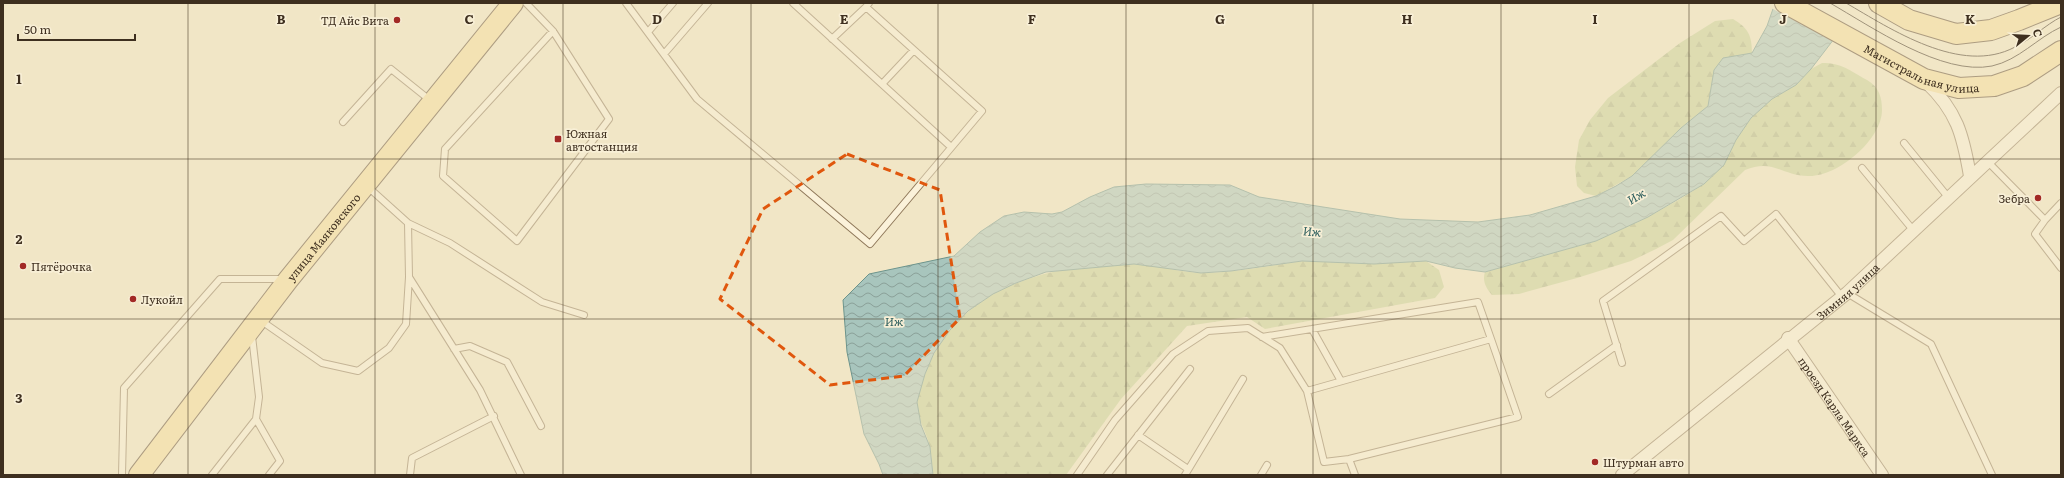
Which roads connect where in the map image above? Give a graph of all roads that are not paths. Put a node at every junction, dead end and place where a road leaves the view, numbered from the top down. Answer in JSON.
{"nodes":[{"id":1,"x":526,"y":3,"type":"edge"},
{"id":2,"x":626,"y":3,"type":"edge"},
{"id":3,"x":673,"y":3,"type":"edge"},
{"id":4,"x":708,"y":3,"type":"edge"},
{"id":5,"x":793,"y":3,"type":"edge"},
{"id":6,"x":1785,"y":3,"type":"edge"},
{"id":7,"x":1879,"y":3,"type":"edge"},
{"id":8,"x":2061,"y":3,"type":"edge"},
{"id":9,"x":867,"y":5,"type":"edge"},
{"id":10,"x":504,"y":10,"type":"edge"},
{"id":11,"x":553,"y":31,"type":"junction"},
{"id":12,"x":648,"y":32,"type":"junction"},
{"id":13,"x":832,"y":39,"type":"junction"},
{"id":14,"x":914,"y":50,"type":"junction"},
{"id":15,"x":2061,"y":51,"type":"edge"},
{"id":16,"x":664,"y":54,"type":"junction"},
{"id":17,"x":1924,"y":79,"type":"junction"},
{"id":18,"x":882,"y":84,"type":"junction"},
{"id":19,"x":2061,"y":93,"type":"edge"},
{"id":20,"x":432,"y":102,"type":"junction"},
{"id":21,"x":343,"y":122,"type":"dead end"},
{"id":22,"x":1904,"y":143,"type":"dead end"},
{"id":23,"x":951,"y":147,"type":"junction"},
{"id":24,"x":1987,"y":161,"type":"junction"},
{"id":25,"x":1862,"y":168,"type":"dead end"},
{"id":26,"x":1970,"y":176,"type":"junction"},
{"id":27,"x":366,"y":184,"type":"junction"},
{"id":28,"x":1948,"y":197,"type":"junction"},
{"id":29,"x":2061,"y":203,"type":"edge"},
{"id":30,"x":2045,"y":220,"type":"junction"},
{"id":31,"x":408,"y":223,"type":"junction"},
{"id":32,"x":1913,"y":230,"type":"junction"},
{"id":33,"x":2061,"y":268,"type":"edge"},
{"id":34,"x":409,"y":277,"type":"junction"},
{"id":35,"x":288,"y":280,"type":"junction"},
{"id":36,"x":1844,"y":295,"type":"junction"},
{"id":37,"x":584,"y":315,"type":"dead end"},
{"id":38,"x":255,"y":324,"type":"junction"},
{"id":39,"x":1312,"y":328,"type":"junction"},
{"id":40,"x":1262,"y":336,"type":"junction"},
{"id":41,"x":1788,"y":338,"type":"junction"},
{"id":42,"x":1492,"y":339,"type":"junction"},
{"id":43,"x":1617,"y":345,"type":"junction"},
{"id":44,"x":454,"y":349,"type":"junction"},
{"id":45,"x":1622,"y":363,"type":"dead end"},
{"id":46,"x":1190,"y":369,"type":"dead end"},
{"id":47,"x":1242,"y":379,"type":"dead end"},
{"id":48,"x":1341,"y":381,"type":"junction"},
{"id":49,"x":1307,"y":391,"type":"junction"},
{"id":50,"x":1549,"y":394,"type":"dead end"},
{"id":51,"x":494,"y":416,"type":"junction"},
{"id":52,"x":256,"y":419,"type":"junction"},
{"id":53,"x":541,"y":426,"type":"dead end"},
{"id":54,"x":1138,"y":435,"type":"junction"},
{"id":55,"x":1349,"y":458,"type":"junction"},
{"id":56,"x":1267,"y":465,"type":"dead end"},
{"id":57,"x":1186,"y":472,"type":"edge"},
{"id":58,"x":122,"y":475,"type":"edge"},
{"id":59,"x":139,"y":475,"type":"edge"},
{"id":60,"x":212,"y":475,"type":"edge"},
{"id":61,"x":269,"y":475,"type":"edge"},
{"id":62,"x":410,"y":475,"type":"edge"},
{"id":63,"x":521,"y":475,"type":"edge"},
{"id":64,"x":1077,"y":475,"type":"edge"},
{"id":65,"x":1107,"y":475,"type":"edge"},
{"id":66,"x":1261,"y":475,"type":"edge"},
{"id":67,"x":1355,"y":475,"type":"edge"},
{"id":68,"x":1622,"y":475,"type":"edge"},
{"id":69,"x":1882,"y":475,"type":"edge"},
{"id":70,"x":1992,"y":475,"type":"edge"}],
"edges":[{"from":1,"to":11,"type":"lane"},
{"from":2,"to":12,"type":"lane"},
{"from":3,"to":12,"type":"lane"},
{"from":4,"to":16,"type":"lane"},
{"from":5,"to":13,"type":"lane"},
{"from":6,"to":17,"type":"main road","name":"Магистральная улица"},
{"from":7,"to":8,"type":"main road"},
{"from":9,"to":13,"type":"lane"},
{"from":9,"to":14,"type":"lane"},
{"from":10,"to":20,"type":"main road","name":"улица Маяковского"},
{"from":11,"to":11,"type":"lane"},
{"from":12,"to":16,"type":"lane"},
{"from":13,"to":18,"type":"lane"},
{"from":14,"to":18,"type":"lane"},
{"from":14,"to":23,"type":"lane"},
{"from":15,"to":17,"type":"main road","name":"Магистральная улица"},
{"from":16,"to":23,"type":"lane"},
{"from":17,"to":26,"type":"street"},
{"from":18,"to":23,"type":"lane"},
{"from":19,"to":24,"type":"street","name":"Зимняя улица"},
{"from":20,"to":21,"type":"lane"},
{"from":20,"to":27,"type":"main road","name":"улица Маяковского"},
{"from":22,"to":28,"type":"lane"},
{"from":24,"to":26,"type":"street","name":"Зимняя улица"},
{"from":24,"to":30,"type":"lane"},
{"from":25,"to":32,"type":"lane"},
{"from":26,"to":28,"type":"street","name":"Зимняя улица"},
{"from":27,"to":31,"type":"lane"},
{"from":27,"to":35,"type":"main road","name":"улица Маяковского"},
{"from":28,"to":32,"type":"street","name":"Зимняя улица"},
{"from":29,"to":30,"type":"lane"},
{"from":30,"to":33,"type":"lane"},
{"from":31,"to":34,"type":"lane"},
{"from":31,"to":37,"type":"lane"},
{"from":32,"to":36,"type":"street","name":"Зимняя улица"},
{"from":34,"to":38,"type":"lane"},
{"from":34,"to":44,"type":"lane"},
{"from":35,"to":38,"type":"main road","name":"улица Маяковского"},
{"from":35,"to":58,"type":"lane"},
{"from":36,"to":41,"type":"street","name":"Зимняя улица"},
{"from":36,"to":43,"type":"lane"},
{"from":36,"to":70,"type":"lane"},
{"from":38,"to":52,"type":"lane"},
{"from":38,"to":59,"type":"main road","name":"улица Маяковского"},
{"from":39,"to":40,"type":"lane"},
{"from":39,"to":42,"type":"lane"},
{"from":39,"to":48,"type":"lane"},
{"from":40,"to":49,"type":"lane"},
{"from":40,"to":64,"type":"lane"},
{"from":41,"to":68,"type":"street","name":"Зимняя улица"},
{"from":41,"to":69,"type":"street","name":"проезд Карла Маркса"},
{"from":42,"to":48,"type":"lane"},
{"from":42,"to":55,"type":"lane"},
{"from":43,"to":45,"type":"lane"},
{"from":43,"to":50,"type":"lane"},
{"from":44,"to":51,"type":"lane"},
{"from":44,"to":53,"type":"lane"},
{"from":46,"to":54,"type":"lane"},
{"from":47,"to":57,"type":"lane"},
{"from":48,"to":49,"type":"lane"},
{"from":49,"to":55,"type":"lane"},
{"from":51,"to":62,"type":"lane"},
{"from":51,"to":63,"type":"lane"},
{"from":52,"to":60,"type":"lane"},
{"from":52,"to":61,"type":"lane"},
{"from":54,"to":57,"type":"lane"},
{"from":54,"to":65,"type":"lane"},
{"from":55,"to":67,"type":"lane"},
{"from":56,"to":66,"type":"lane"}]}
